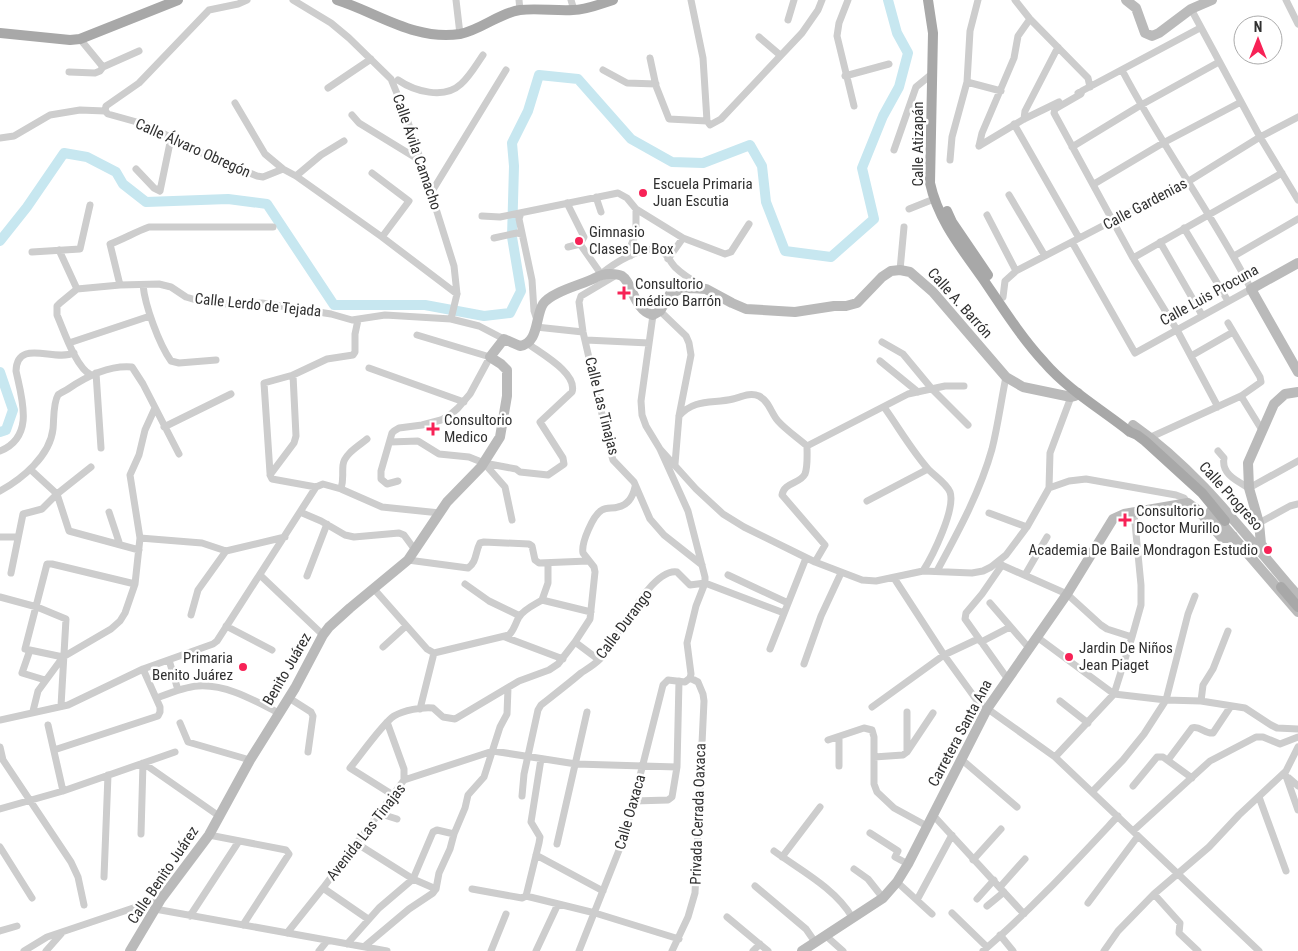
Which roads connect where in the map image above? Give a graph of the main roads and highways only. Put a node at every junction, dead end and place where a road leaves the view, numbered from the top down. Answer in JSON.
{"nodes":[{"id":1,"x":178,"y":0,"type":"edge"},
{"id":2,"x":337,"y":0,"type":"edge"},
{"id":3,"x":614,"y":0,"type":"edge"},
{"id":4,"x":928,"y":0,"type":"edge"},
{"id":5,"x":935,"y":0,"type":"edge"},
{"id":6,"x":360,"y":4,"type":"edge"},
{"id":7,"x":519,"y":5,"type":"edge"},
{"id":8,"x":573,"y":5,"type":"edge"},
{"id":9,"x":0,"y":34,"type":"edge"},
{"id":10,"x":1000,"y":298,"type":"junction"},
{"id":11,"x":1131,"y":428,"type":"junction"},
{"id":12,"x":1229,"y":520,"type":"road end"},
{"id":13,"x":1298,"y":601,"type":"edge"},
{"id":14,"x":1298,"y":607,"type":"edge"}],
"edges":[{"from":1,"to":9,"type":"main road"},
{"from":2,"to":6,"type":"main road"},
{"from":3,"to":8,"type":"main road"},
{"from":4,"to":10,"type":"main road","name":"Calle Atizapán"},
{"from":5,"to":10,"type":"main road","name":"Calle Atizapán"},
{"from":6,"to":7,"type":"main road"},
{"from":7,"to":8,"type":"main road"},
{"from":10,"to":11,"type":"main road"},
{"from":10,"to":11,"type":"main road"},
{"from":11,"to":12,"type":"main road"},
{"from":13,"to":14,"type":"main road"}]}
